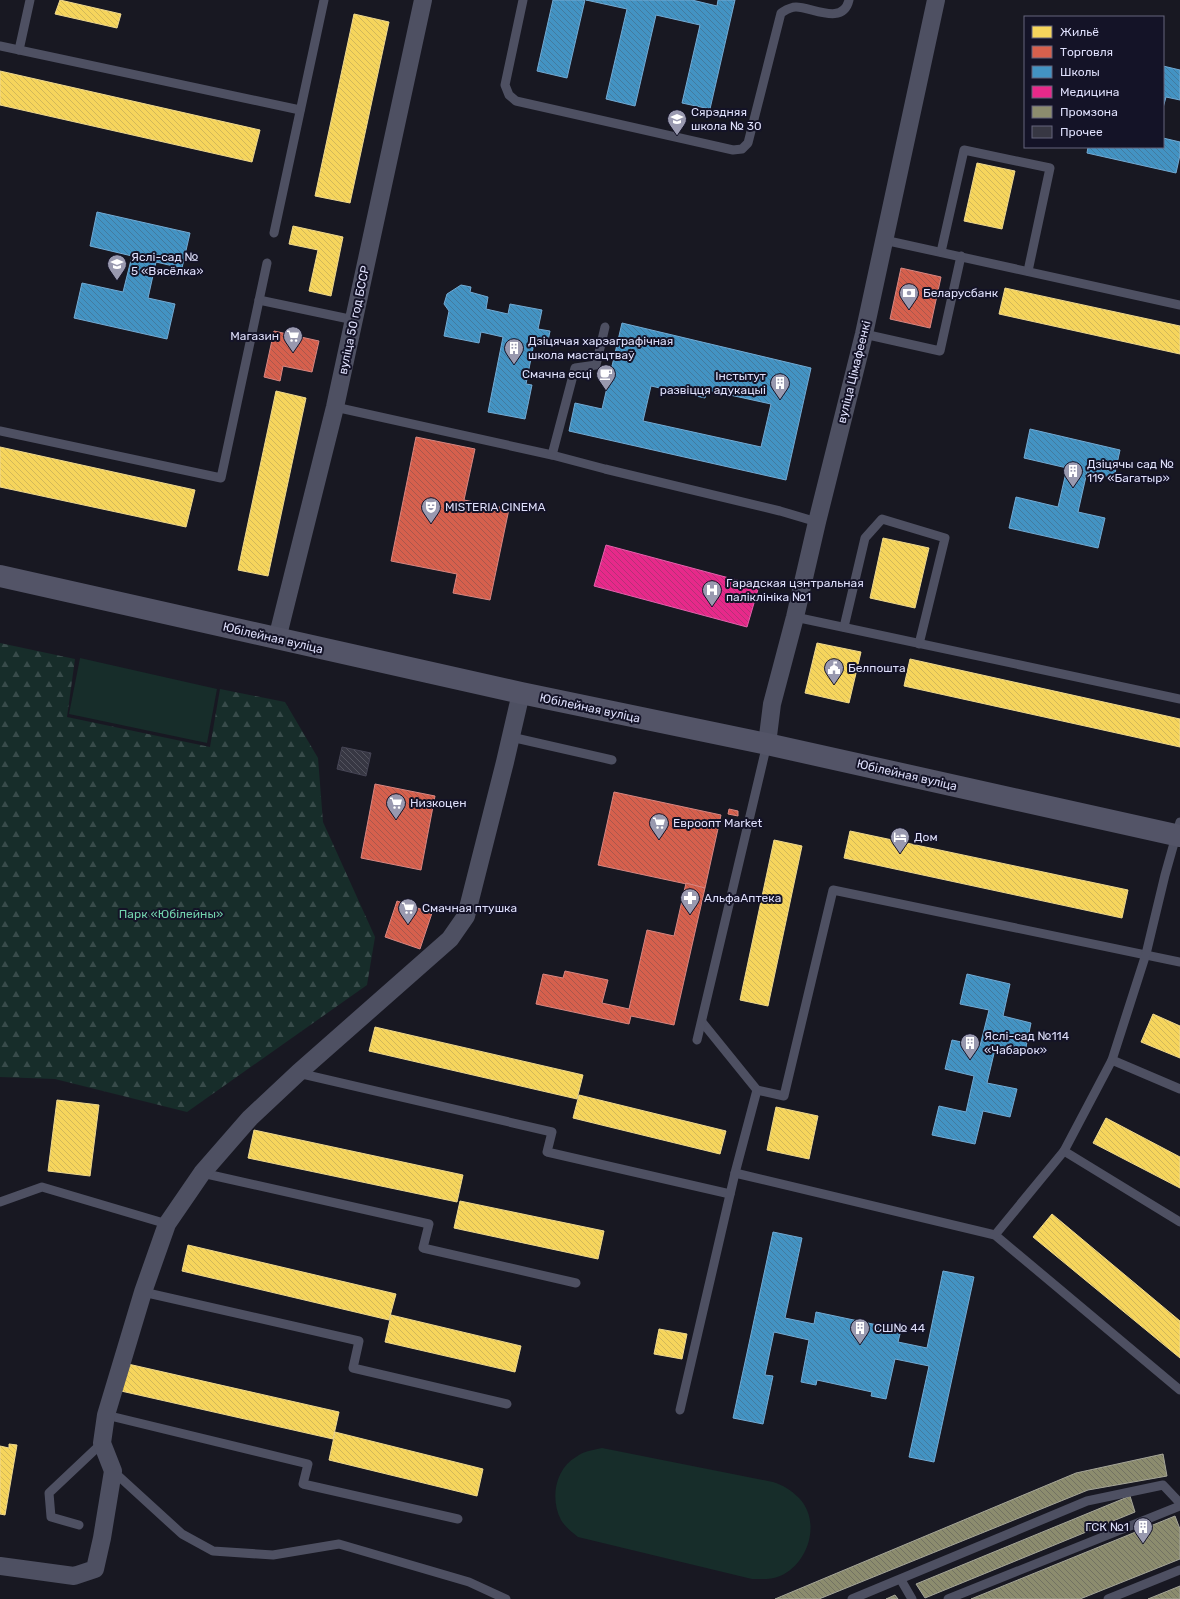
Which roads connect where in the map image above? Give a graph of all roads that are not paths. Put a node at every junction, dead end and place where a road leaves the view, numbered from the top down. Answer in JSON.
{"nodes":[{"id":1,"x":30,"y":0,"type":"edge"},
{"id":2,"x":324,"y":0,"type":"edge"},
{"id":3,"x":423,"y":0,"type":"edge"},
{"id":4,"x":523,"y":0,"type":"edge"},
{"id":5,"x":849,"y":0,"type":"edge"},
{"id":6,"x":936,"y":0,"type":"edge"},
{"id":7,"x":0,"y":46,"type":"edge"},
{"id":8,"x":20,"y":50,"type":"junction"},
{"id":9,"x":300,"y":110,"type":"junction"},
{"id":10,"x":274,"y":233,"type":"dead end"},
{"id":11,"x":884,"y":240,"type":"junction"},
{"id":12,"x":941,"y":252,"type":"junction"},
{"id":13,"x":961,"y":256,"type":"junction"},
{"id":14,"x":267,"y":263,"type":"dead end"},
{"id":15,"x":1028,"y":271,"type":"junction"},
{"id":16,"x":259,"y":300,"type":"junction"},
{"id":17,"x":1180,"y":305,"type":"edge"},
{"id":18,"x":354,"y":320,"type":"junction"},
{"id":19,"x":605,"y":327,"type":"dead end"},
{"id":20,"x":864,"y":334,"type":"junction"},
{"id":21,"x":335,"y":407,"type":"junction"},
{"id":22,"x":0,"y":431,"type":"edge"},
{"id":23,"x":552,"y":454,"type":"junction"},
{"id":24,"x":817,"y":522,"type":"junction"},
{"id":25,"x":0,"y":576,"type":"edge"},
{"id":26,"x":795,"y":617,"type":"junction"},
{"id":27,"x":844,"y":627,"type":"junction"},
{"id":28,"x":277,"y":639,"type":"junction"},
{"id":29,"x":919,"y":644,"type":"junction"},
{"id":30,"x":521,"y":693,"type":"junction"},
{"id":31,"x":1180,"y":699,"type":"edge"},
{"id":32,"x":511,"y":737,"type":"junction"},
{"id":33,"x":767,"y":744,"type":"junction"},
{"id":34,"x":612,"y":760,"type":"dead end"},
{"id":35,"x":1179,"y":831,"type":"edge"},
{"id":36,"x":1146,"y":954,"type":"junction"},
{"id":37,"x":1180,"y":962,"type":"edge"},
{"id":38,"x":702,"y":1022,"type":"junction"},
{"id":39,"x":697,"y":1040,"type":"dead end"},
{"id":40,"x":1112,"y":1060,"type":"junction"},
{"id":41,"x":298,"y":1073,"type":"junction"},
{"id":42,"x":1180,"y":1089,"type":"edge"},
{"id":43,"x":757,"y":1090,"type":"junction"},
{"id":44,"x":1064,"y":1151,"type":"junction"},
{"id":45,"x":202,"y":1173,"type":"junction"},
{"id":46,"x":735,"y":1173,"type":"junction"},
{"id":47,"x":730,"y":1194,"type":"junction"},
{"id":48,"x":0,"y":1202,"type":"edge"},
{"id":49,"x":1180,"y":1222,"type":"edge"},
{"id":50,"x":167,"y":1224,"type":"junction"},
{"id":51,"x":995,"y":1235,"type":"junction"},
{"id":52,"x":576,"y":1284,"type":"dead end"},
{"id":53,"x":143,"y":1292,"type":"junction"},
{"id":54,"x":1180,"y":1390,"type":"edge"},
{"id":55,"x":507,"y":1404,"type":"dead end"},
{"id":56,"x":680,"y":1410,"type":"dead end"},
{"id":57,"x":106,"y":1415,"type":"junction"},
{"id":58,"x":102,"y":1442,"type":"junction"},
{"id":59,"x":113,"y":1471,"type":"junction"},
{"id":60,"x":1180,"y":1504,"type":"edge"},
{"id":61,"x":458,"y":1519,"type":"dead end"},
{"id":62,"x":79,"y":1525,"type":"dead end"},
{"id":63,"x":0,"y":1566,"type":"edge"},
{"id":64,"x":1180,"y":1570,"type":"edge"},
{"id":65,"x":901,"y":1580,"type":"junction"},
{"id":66,"x":506,"y":1599,"type":"edge"},
{"id":67,"x":852,"y":1599,"type":"edge"},
{"id":68,"x":912,"y":1599,"type":"edge"},
{"id":69,"x":948,"y":1599,"type":"edge"},
{"id":70,"x":1108,"y":1599,"type":"edge"}],
"edges":[{"from":1,"to":8,"type":"lane"},
{"from":2,"to":9,"type":"lane"},
{"from":3,"to":18,"type":"street","name":"вуліца 50 год БССР"},
{"from":4,"to":5,"type":"lane"},
{"from":6,"to":11,"type":"street","name":"вуліца Цімафеенкі"},
{"from":7,"to":8,"type":"lane"},
{"from":8,"to":9,"type":"lane"},
{"from":9,"to":10,"type":"lane"},
{"from":11,"to":12,"type":"lane"},
{"from":11,"to":20,"type":"street","name":"вуліца Цімафеенкі"},
{"from":12,"to":13,"type":"lane"},
{"from":12,"to":15,"type":"lane"},
{"from":13,"to":15,"type":"lane"},
{"from":13,"to":20,"type":"lane"},
{"from":14,"to":16,"type":"lane"},
{"from":15,"to":17,"type":"lane"},
{"from":16,"to":18,"type":"lane"},
{"from":16,"to":22,"type":"lane"},
{"from":18,"to":21,"type":"street","name":"вуліца 50 год БССР"},
{"from":19,"to":23,"type":"lane"},
{"from":20,"to":24,"type":"street","name":"вуліца Цімафеенкі"},
{"from":21,"to":23,"type":"lane"},
{"from":21,"to":28,"type":"street","name":"вуліца 50 год БССР"},
{"from":23,"to":24,"type":"lane"},
{"from":24,"to":26,"type":"street","name":"вуліца Цімафеенкі"},
{"from":25,"to":28,"type":"main road","name":"Юбілейная вуліца"},
{"from":26,"to":27,"type":"lane"},
{"from":26,"to":33,"type":"street","name":"вуліца Цімафеенкі"},
{"from":27,"to":29,"type":"lane"},
{"from":27,"to":29,"type":"lane"},
{"from":28,"to":30,"type":"main road","name":"Юбілейная вуліца"},
{"from":29,"to":31,"type":"lane"},
{"from":30,"to":32,"type":"street"},
{"from":30,"to":33,"type":"main road","name":"Юбілейная вуліца"},
{"from":32,"to":34,"type":"lane"},
{"from":32,"to":41,"type":"street"},
{"from":33,"to":35,"type":"main road","name":"Юбілейная вуліца"},
{"from":33,"to":38,"type":"lane"},
{"from":35,"to":36,"type":"lane"},
{"from":36,"to":37,"type":"lane"},
{"from":36,"to":40,"type":"lane"},
{"from":36,"to":43,"type":"lane"},
{"from":38,"to":39,"type":"lane"},
{"from":38,"to":43,"type":"lane"},
{"from":40,"to":42,"type":"lane"},
{"from":40,"to":44,"type":"lane"},
{"from":41,"to":45,"type":"street"},
{"from":41,"to":47,"type":"lane"},
{"from":43,"to":46,"type":"lane"},
{"from":44,"to":49,"type":"lane"},
{"from":44,"to":51,"type":"lane"},
{"from":45,"to":50,"type":"street"},
{"from":45,"to":52,"type":"lane"},
{"from":46,"to":47,"type":"lane"},
{"from":46,"to":51,"type":"lane"},
{"from":47,"to":56,"type":"lane"},
{"from":48,"to":50,"type":"lane"},
{"from":50,"to":53,"type":"street"},
{"from":51,"to":54,"type":"lane"},
{"from":53,"to":55,"type":"lane"},
{"from":53,"to":57,"type":"street"},
{"from":57,"to":58,"type":"street"},
{"from":57,"to":61,"type":"lane"},
{"from":58,"to":59,"type":"street"},
{"from":58,"to":62,"type":"lane"},
{"from":59,"to":63,"type":"street"},
{"from":59,"to":66,"type":"lane"},
{"from":60,"to":65,"type":"lane"},
{"from":60,"to":69,"type":"lane"},
{"from":64,"to":70,"type":"lane"},
{"from":65,"to":67,"type":"lane"},
{"from":65,"to":68,"type":"lane"}]}
